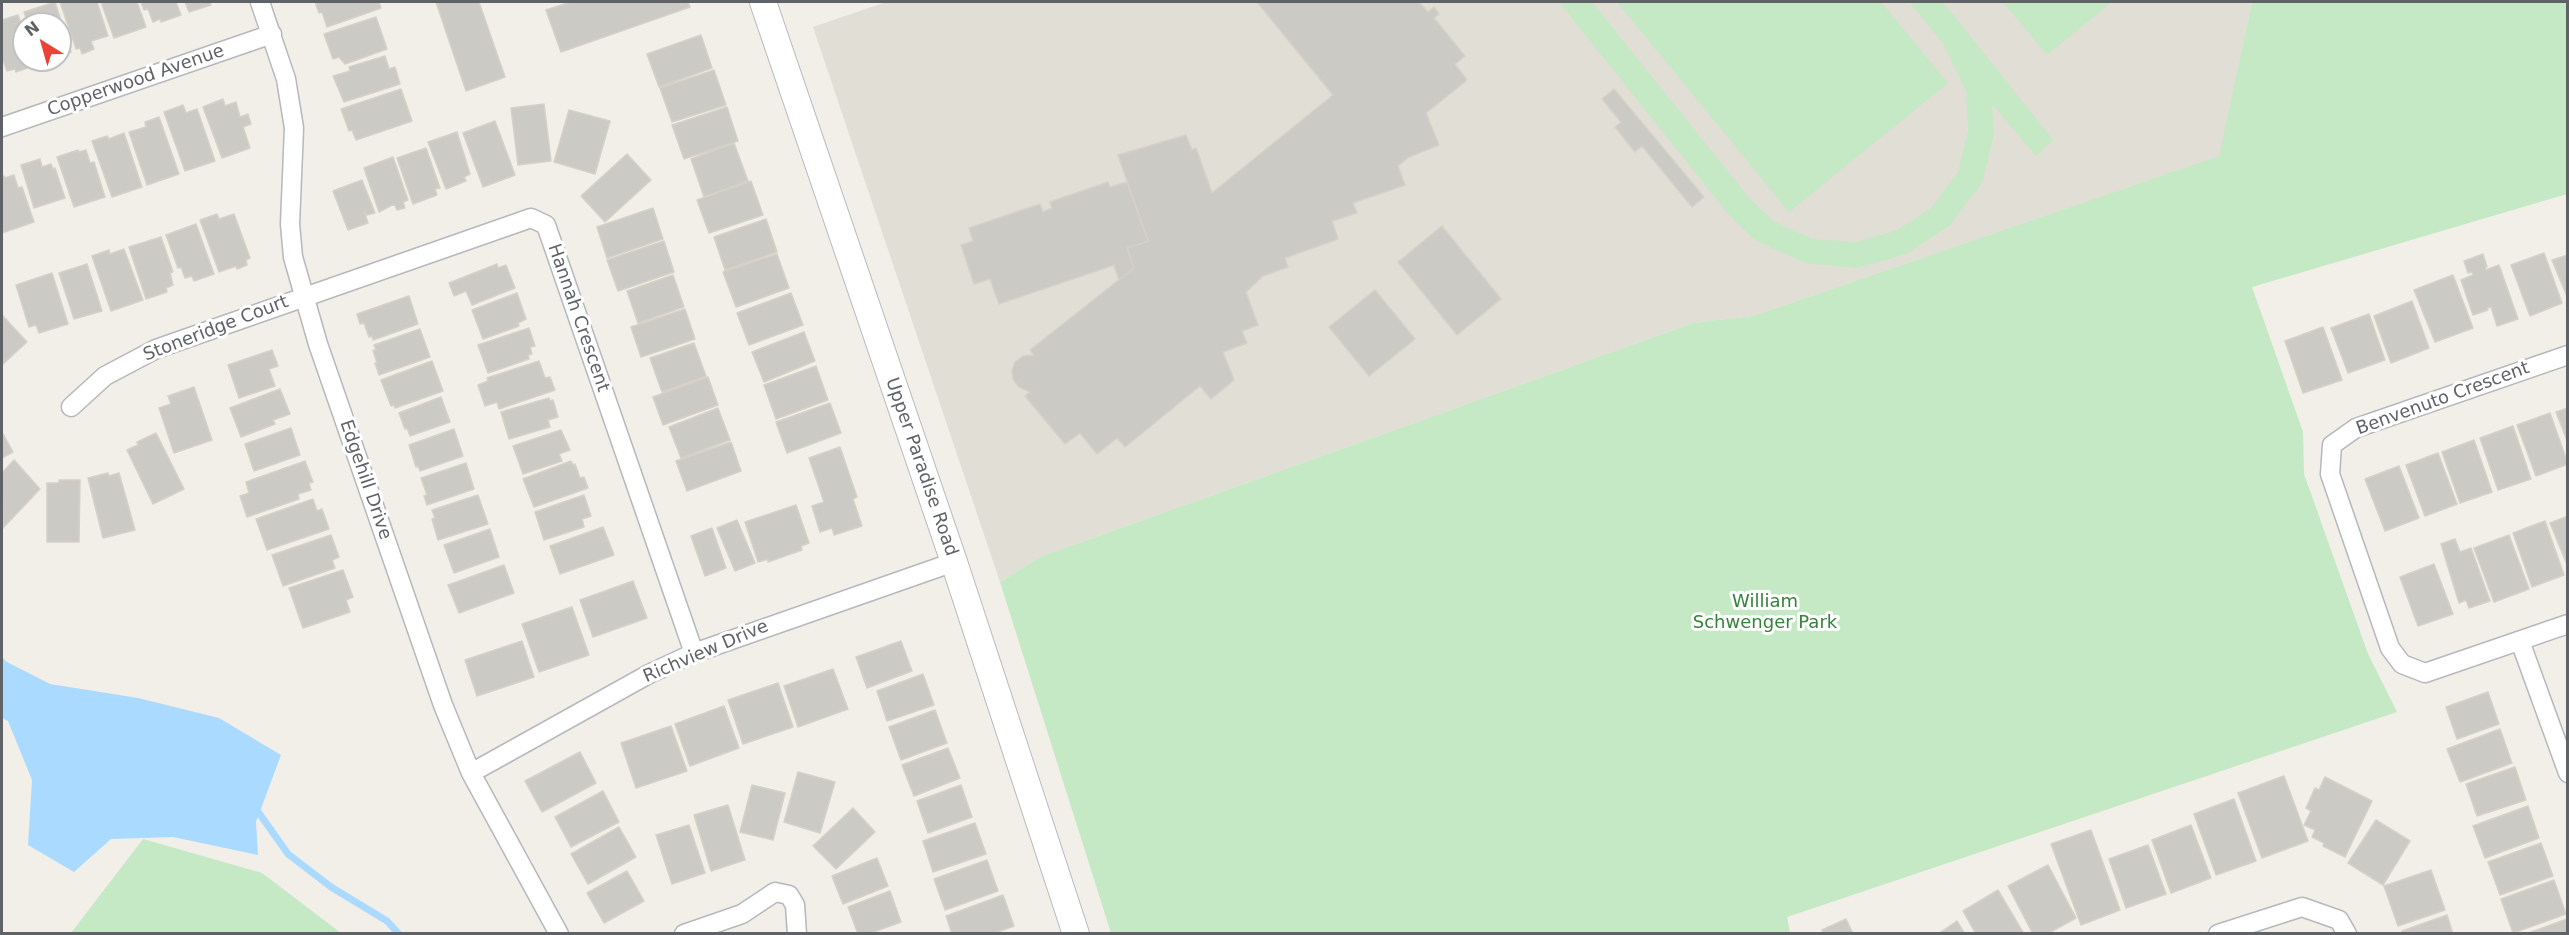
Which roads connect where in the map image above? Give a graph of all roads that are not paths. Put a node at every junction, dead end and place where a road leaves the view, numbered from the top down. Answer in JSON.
{"nodes":[{"id":1,"x":260,"y":2,"type":"edge"},
{"id":2,"x":763,"y":2,"type":"edge"},
{"id":3,"x":272,"y":34,"type":"junction"},
{"id":4,"x":2,"y":128,"type":"edge"},
{"id":5,"x":304,"y":296,"type":"junction"},
{"id":6,"x":2568,"y":355,"type":"edge"},
{"id":7,"x":71,"y":407,"type":"dead end"},
{"id":8,"x":954,"y":561,"type":"junction"},
{"id":9,"x":2568,"y":624,"type":"edge"},
{"id":10,"x":2520,"y":641,"type":"junction"},
{"id":11,"x":694,"y":653,"type":"junction"},
{"id":12,"x":471,"y":772,"type":"junction"},
{"id":13,"x":2568,"y":773,"type":"edge"},
{"id":14,"x":559,"y":933,"type":"edge"},
{"id":15,"x":684,"y":933,"type":"edge"},
{"id":16,"x":797,"y":933,"type":"edge"},
{"id":17,"x":1076,"y":933,"type":"edge"},
{"id":18,"x":2218,"y":933,"type":"edge"},
{"id":19,"x":2347,"y":933,"type":"edge"}],
"edges":[{"from":1,"to":3,"type":"street","name":"Edgehill Drive"},
{"from":2,"to":8,"type":"main road","name":"Upper Paradise Road"},
{"from":3,"to":4,"type":"street","name":"Copperwood Avenue"},
{"from":3,"to":5,"type":"street","name":"Edgehill Drive"},
{"from":5,"to":7,"type":"street","name":"Stoneridge Court"},
{"from":5,"to":11,"type":"street","name":"Hannah Crescent"},
{"from":5,"to":12,"type":"street","name":"Edgehill Drive"},
{"from":6,"to":10,"type":"street","name":"Benvenuto Crescent"},
{"from":8,"to":11,"type":"street","name":"Richview Drive"},
{"from":8,"to":17,"type":"main road","name":"Upper Paradise Road"},
{"from":9,"to":10,"type":"street","name":"Benvenuto Crescent"},
{"from":10,"to":13,"type":"street"},
{"from":11,"to":12,"type":"street","name":"Richview Drive"},
{"from":12,"to":14,"type":"street","name":"Edgehill Drive"},
{"from":15,"to":16,"type":"street"},
{"from":18,"to":19,"type":"street"}]}
